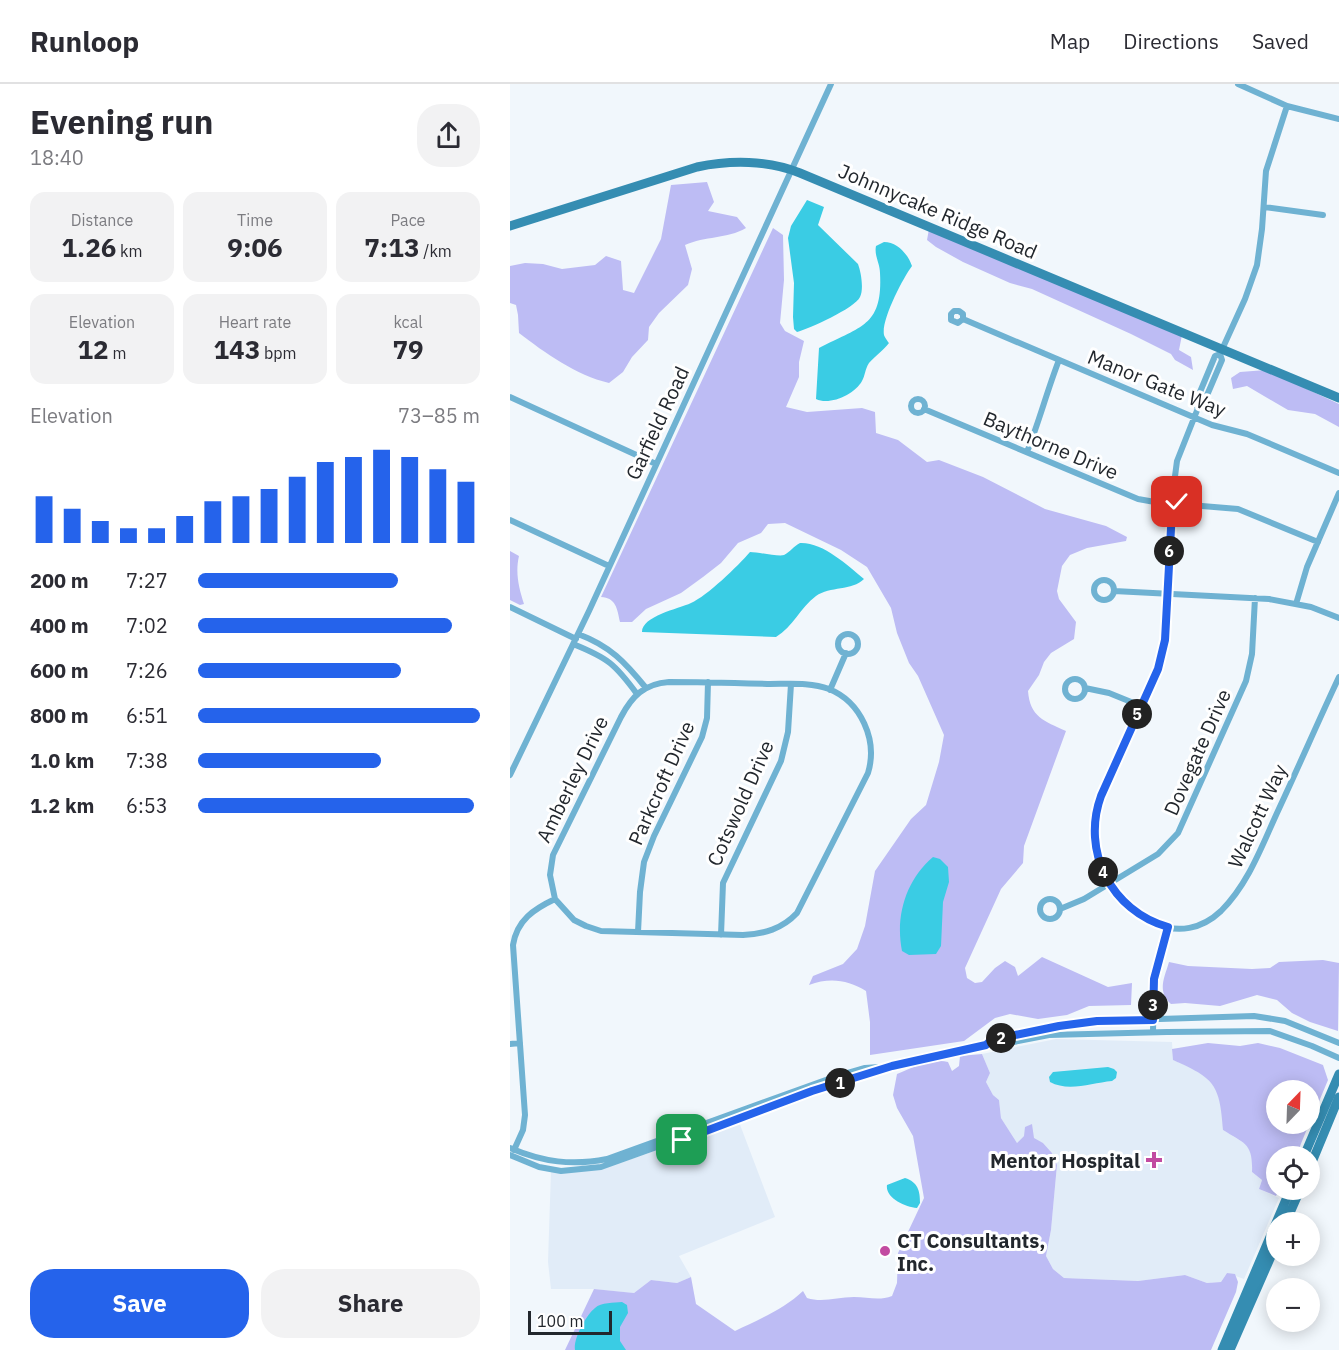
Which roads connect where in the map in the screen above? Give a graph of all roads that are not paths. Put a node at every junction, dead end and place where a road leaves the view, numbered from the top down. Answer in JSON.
{"nodes":[{"id":1,"x":831,"y":84,"type":"edge"},
{"id":2,"x":1238,"y":84,"type":"edge"},
{"id":3,"x":1287,"y":106,"type":"junction"},
{"id":4,"x":1339,"y":119,"type":"edge"},
{"id":5,"x":793,"y":170,"type":"junction"},
{"id":6,"x":1264,"y":207,"type":"junction"},
{"id":7,"x":1323,"y":215,"type":"dead end"},
{"id":8,"x":510,"y":226,"type":"edge"},
{"id":9,"x":963,"y":319,"type":"dead end"},
{"id":10,"x":1221,"y":352,"type":"junction"},
{"id":11,"x":1059,"y":360,"type":"junction"},
{"id":12,"x":510,"y":397,"type":"edge"},
{"id":13,"x":1339,"y":398,"type":"edge"},
{"id":14,"x":924,"y":409,"type":"dead end"},
{"id":15,"x":1194,"y":417,"type":"junction"},
{"id":16,"x":1027,"y":452,"type":"junction"},
{"id":17,"x":656,"y":464,"type":"junction"},
{"id":18,"x":1339,"y":473,"type":"edge"},
{"id":19,"x":1339,"y":493,"type":"edge"},
{"id":20,"x":1175,"y":501,"type":"junction"},
{"id":21,"x":1166,"y":504,"type":"junction"},
{"id":22,"x":1172,"y":510,"type":"junction"},
{"id":23,"x":510,"y":520,"type":"edge"},
{"id":24,"x":1318,"y":542,"type":"junction"},
{"id":25,"x":609,"y":566,"type":"junction"},
{"id":26,"x":1114,"y":591,"type":"dead end"},
{"id":27,"x":1167,"y":593,"type":"junction"},
{"id":28,"x":1255,"y":598,"type":"junction"},
{"id":29,"x":1296,"y":604,"type":"junction"},
{"id":30,"x":510,"y":608,"type":"edge"},
{"id":31,"x":1339,"y":618,"type":"edge"},
{"id":32,"x":576,"y":639,"type":"junction"},
{"id":33,"x":846,"y":653,"type":"dead end"},
{"id":34,"x":1339,"y":677,"type":"edge"},
{"id":35,"x":708,"y":682,"type":"junction"},
{"id":36,"x":791,"y":684,"type":"junction"},
{"id":37,"x":1085,"y":688,"type":"dead end"},
{"id":38,"x":830,"y":690,"type":"junction"},
{"id":39,"x":641,"y":691,"type":"junction"},
{"id":40,"x":1141,"y":706,"type":"junction"},
{"id":41,"x":511,"y":772,"type":"edge"},
{"id":42,"x":1109,"y":884,"type":"junction"},
{"id":43,"x":555,"y":898,"type":"junction"},
{"id":44,"x":1060,"y":909,"type":"dead end"},
{"id":45,"x":1168,"y":927,"type":"junction"},
{"id":46,"x":638,"y":932,"type":"junction"},
{"id":47,"x":721,"y":935,"type":"junction"},
{"id":48,"x":1153,"y":1020,"type":"junction"},
{"id":49,"x":1153,"y":1032,"type":"junction"},
{"id":50,"x":520,"y":1043,"type":"junction"},
{"id":51,"x":1339,"y":1043,"type":"edge"},
{"id":52,"x":510,"y":1044,"type":"edge"},
{"id":53,"x":986,"y":1045,"type":"junction"},
{"id":54,"x":1339,"y":1058,"type":"edge"},
{"id":55,"x":1339,"y":1074,"type":"edge"},
{"id":56,"x":1339,"y":1097,"type":"edge"},
{"id":57,"x":1308,"y":1146,"type":"edge"},
{"id":58,"x":1319,"y":1146,"type":"edge"},
{"id":59,"x":511,"y":1151,"type":"edge"},
{"id":60,"x":1286,"y":1200,"type":"edge"},
{"id":61,"x":1267,"y":1266,"type":"edge"},
{"id":62,"x":1222,"y":1350,"type":"edge"},
{"id":63,"x":1230,"y":1350,"type":"edge"}],
"edges":[{"from":1,"to":5,"type":"street","name":"Garfield Road"},
{"from":2,"to":3,"type":"street"},
{"from":3,"to":4,"type":"street"},
{"from":3,"to":6,"type":"street"},
{"from":5,"to":8,"type":"main road","name":"Johnnycake Ridge Road"},
{"from":5,"to":10,"type":"main road","name":"Johnnycake Ridge Road"},
{"from":5,"to":17,"type":"street","name":"Garfield Road"},
{"from":6,"to":7,"type":"street"},
{"from":6,"to":10,"type":"street"},
{"from":9,"to":11,"type":"street","name":"Manor Gate Way"},
{"from":10,"to":13,"type":"main road","name":"Johnnycake Ridge Road"},
{"from":10,"to":15,"type":"street"},
{"from":11,"to":15,"type":"street","name":"Manor Gate Way"},
{"from":11,"to":16,"type":"street"},
{"from":12,"to":17,"type":"street"},
{"from":14,"to":16,"type":"street","name":"Baythorne Drive"},
{"from":15,"to":18,"type":"street","name":"Manor Gate Way"},
{"from":15,"to":20,"type":"street"},
{"from":16,"to":21,"type":"street","name":"Baythorne Drive"},
{"from":17,"to":25,"type":"street","name":"Garfield Road"},
{"from":19,"to":24,"type":"street"},
{"from":20,"to":21,"type":"street"},
{"from":20,"to":22,"type":"street"},
{"from":20,"to":24,"type":"street"},
{"from":21,"to":22,"type":"street"},
{"from":22,"to":27,"type":"street"},
{"from":23,"to":25,"type":"street"},
{"from":24,"to":29,"type":"street"},
{"from":25,"to":32,"type":"street","name":"Garfield Road"},
{"from":26,"to":27,"type":"street"},
{"from":27,"to":28,"type":"street"},
{"from":27,"to":40,"type":"street"},
{"from":28,"to":29,"type":"street"},
{"from":28,"to":42,"type":"street","name":"Dovegate Drive"},
{"from":29,"to":31,"type":"street"},
{"from":30,"to":32,"type":"street"},
{"from":32,"to":39,"type":"street"},
{"from":32,"to":39,"type":"street"},
{"from":32,"to":41,"type":"street","name":"Garfield Road"},
{"from":33,"to":38,"type":"street"},
{"from":34,"to":45,"type":"street","name":"Walcott Way"},
{"from":35,"to":36,"type":"street"},
{"from":35,"to":39,"type":"street"},
{"from":35,"to":46,"type":"street","name":"Parkcroft Drive"},
{"from":36,"to":38,"type":"street"},
{"from":36,"to":47,"type":"street","name":"Cotswold Drive"},
{"from":37,"to":40,"type":"street"},
{"from":38,"to":47,"type":"street"},
{"from":39,"to":43,"type":"street","name":"Amberley Drive"},
{"from":40,"to":42,"type":"street"},
{"from":42,"to":44,"type":"street","name":"Dovegate Drive"},
{"from":42,"to":45,"type":"street"},
{"from":43,"to":46,"type":"street"},
{"from":43,"to":50,"type":"street"},
{"from":45,"to":48,"type":"street"},
{"from":46,"to":47,"type":"street"},
{"from":48,"to":49,"type":"street"},
{"from":48,"to":51,"type":"street"},
{"from":48,"to":53,"type":"street"},
{"from":49,"to":53,"type":"street"},
{"from":49,"to":54,"type":"street"},
{"from":50,"to":52,"type":"street"},
{"from":50,"to":59,"type":"street"},
{"from":53,"to":59,"type":"street"},
{"from":55,"to":57,"type":"main road"},
{"from":56,"to":58,"type":"main road"},
{"from":60,"to":62,"type":"main road"},
{"from":61,"to":63,"type":"main road"}]}
